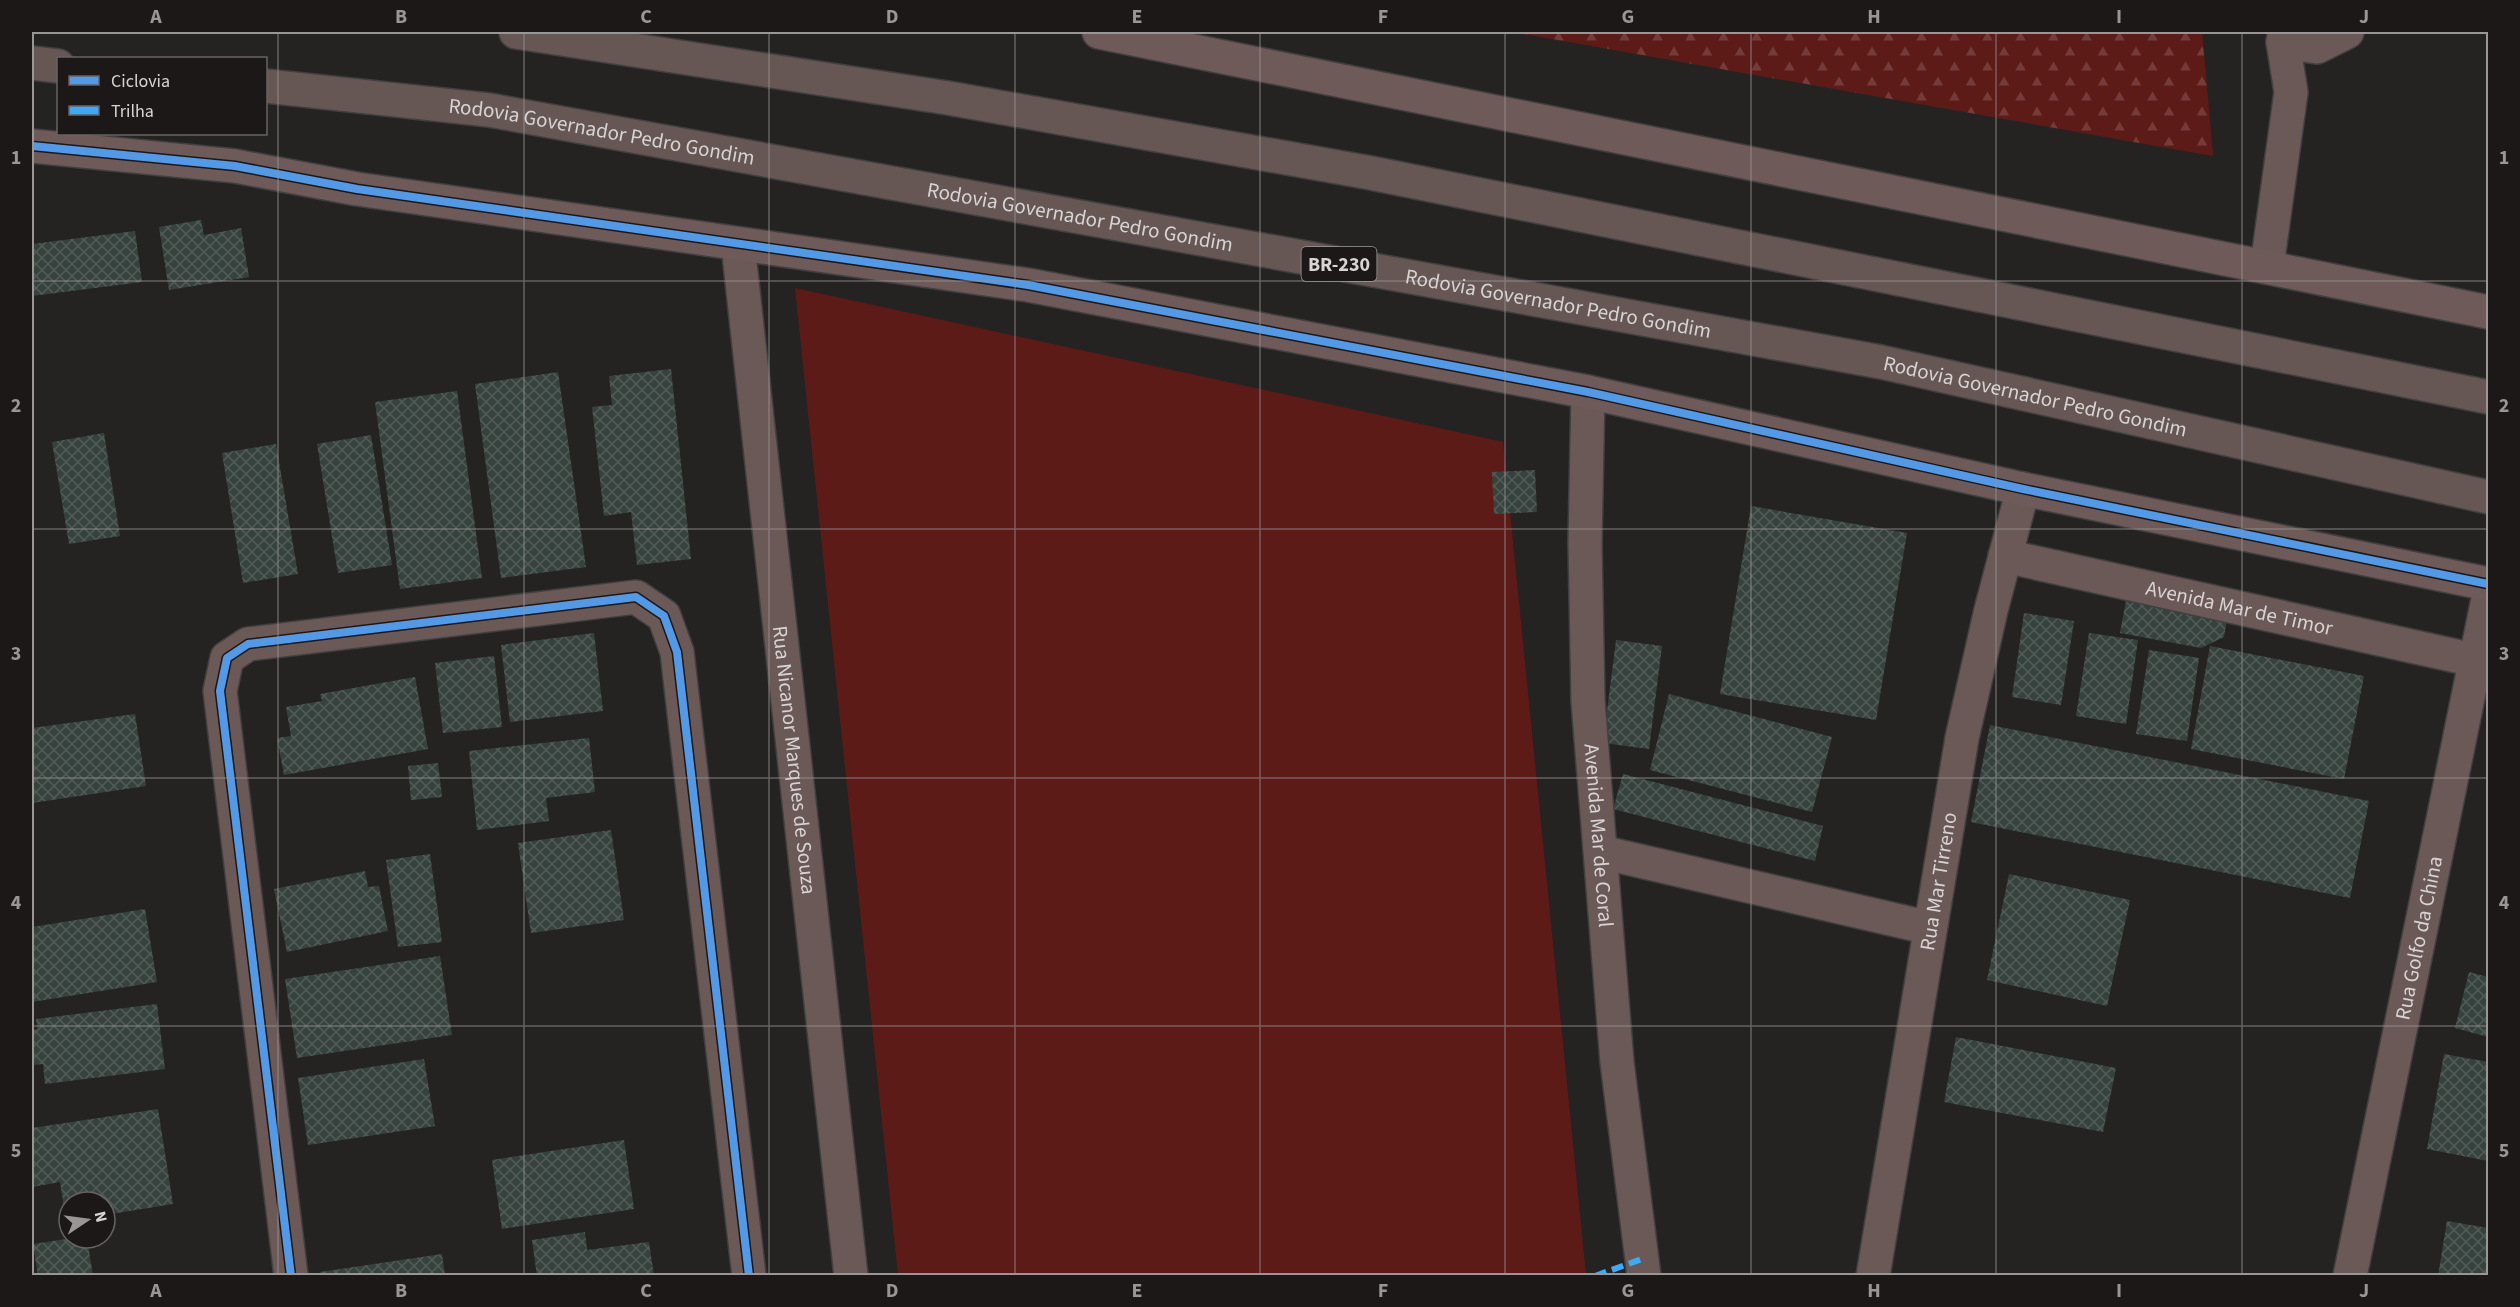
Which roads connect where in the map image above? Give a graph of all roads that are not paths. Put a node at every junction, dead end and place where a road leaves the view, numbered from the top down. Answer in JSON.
{"nodes":[{"id":1,"x":516,"y":32,"type":"edge"},
{"id":2,"x":1099,"y":32,"type":"edge"},
{"id":3,"x":2347,"y":32,"type":"edge"},
{"id":4,"x":2284,"y":37,"type":"edge"},
{"id":5,"x":2319,"y":39,"type":"edge"},
{"id":6,"x":32,"y":63,"type":"edge"},
{"id":7,"x":57,"y":66,"type":"edge"},
{"id":8,"x":267,"y":86,"type":"edge"},
{"id":9,"x":2291,"y":92,"type":"junction"},
{"id":10,"x":32,"y":146,"type":"edge"},
{"id":11,"x":738,"y":245,"type":"junction"},
{"id":12,"x":2267,"y":266,"type":"junction"},
{"id":13,"x":2488,"y":312,"type":"edge"},
{"id":14,"x":1588,"y":392,"type":"junction"},
{"id":15,"x":2488,"y":398,"type":"edge"},
{"id":16,"x":2023,"y":489,"type":"junction"},
{"id":17,"x":2488,"y":497,"type":"edge"},
{"id":18,"x":2005,"y":556,"type":"junction"},
{"id":19,"x":2488,"y":585,"type":"edge"},
{"id":20,"x":2488,"y":599,"type":"edge"},
{"id":21,"x":2475,"y":660,"type":"junction"},
{"id":22,"x":1601,"y":852,"type":"junction"},
{"id":23,"x":1930,"y":928,"type":"junction"},
{"id":24,"x":291,"y":1275,"type":"edge"},
{"id":25,"x":749,"y":1275,"type":"edge"},
{"id":26,"x":851,"y":1275,"type":"edge"},
{"id":27,"x":1644,"y":1275,"type":"edge"},
{"id":28,"x":1873,"y":1275,"type":"edge"},
{"id":29,"x":2350,"y":1275,"type":"edge"}],
"edges":[{"from":1,"to":15,"type":"highway"},
{"from":2,"to":12,"type":"street"},
{"from":3,"to":5,"type":"street"},
{"from":4,"to":5,"type":"street"},
{"from":4,"to":9,"type":"street"},
{"from":5,"to":9,"type":"street"},
{"from":6,"to":7,"type":"highway"},
{"from":8,"to":17,"type":"highway","name":"Rodovia Governador Pedro Gondim","number":"BR-230"},
{"from":9,"to":12,"type":"street"},
{"from":10,"to":11,"type":"street"},
{"from":11,"to":14,"type":"street"},
{"from":11,"to":26,"type":"street","name":"Rua Nicanor Marques de Souza"},
{"from":12,"to":13,"type":"street"},
{"from":14,"to":16,"type":"street"},
{"from":14,"to":22,"type":"street","name":"Avenida Mar de Coral"},
{"from":16,"to":18,"type":"street","name":"Rua Mar Tirreno"},
{"from":16,"to":19,"type":"street"},
{"from":18,"to":21,"type":"street","name":"Avenida Mar de Timor"},
{"from":18,"to":23,"type":"street","name":"Rua Mar Tirreno"},
{"from":20,"to":21,"type":"street","name":"Rua Golfo da China"},
{"from":21,"to":29,"type":"street","name":"Rua Golfo da China"},
{"from":22,"to":23,"type":"street"},
{"from":22,"to":27,"type":"street","name":"Avenida Mar de Coral"},
{"from":23,"to":28,"type":"street","name":"Rua Mar Tirreno"},
{"from":24,"to":25,"type":"street"}]}
